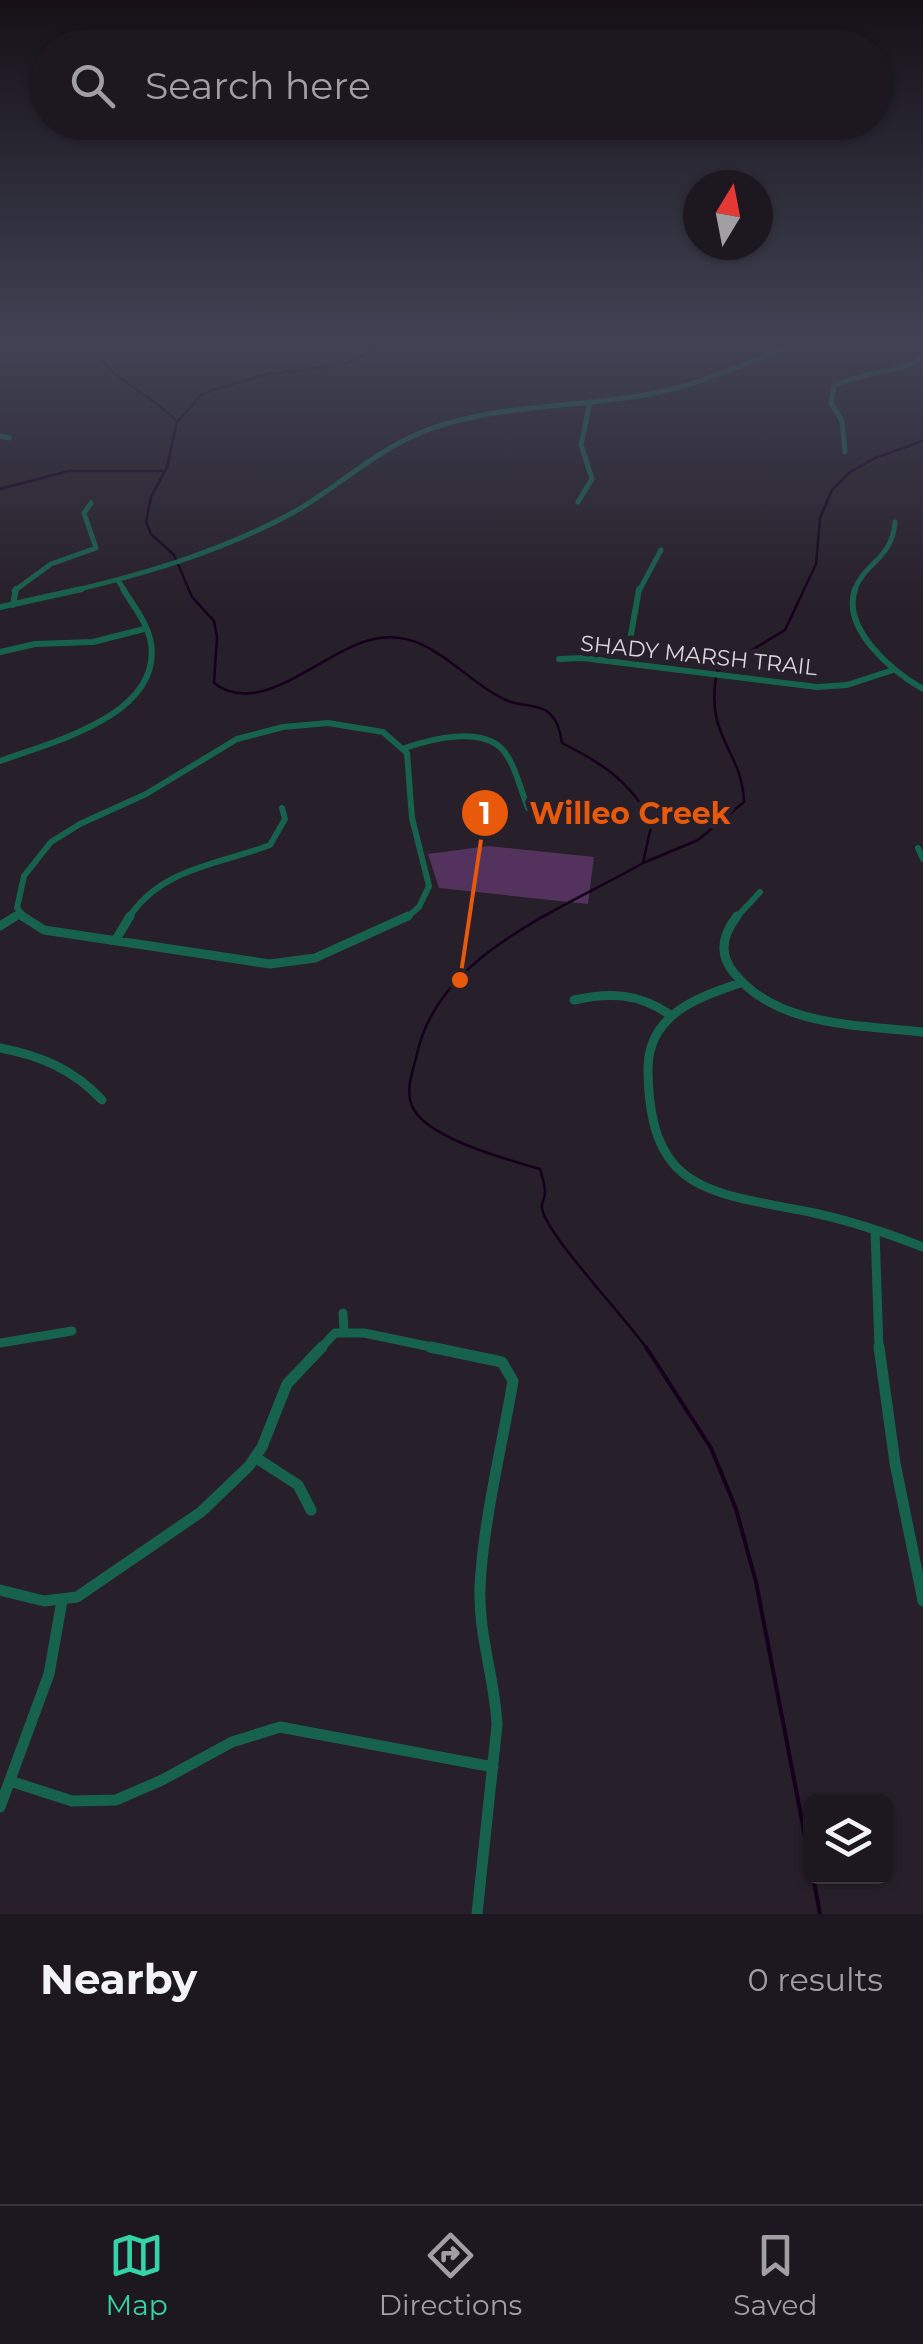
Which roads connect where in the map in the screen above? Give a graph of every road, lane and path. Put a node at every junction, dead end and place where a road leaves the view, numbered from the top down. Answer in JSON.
{"nodes":[{"id":1,"x":426,"y":430,"type":"edge"},
{"id":2,"x":583,"y":430,"type":"edge"},
{"id":3,"x":843,"y":430,"type":"edge"},
{"id":4,"x":0,"y":436,"type":"edge"},
{"id":5,"x":10,"y":438,"type":"dead end"},
{"id":6,"x":844,"y":452,"type":"dead end"},
{"id":7,"x":578,"y":502,"type":"dead end"},
{"id":8,"x":91,"y":503,"type":"dead end"},
{"id":9,"x":895,"y":522,"type":"dead end"},
{"id":10,"x":661,"y":550,"type":"dead end"},
{"id":11,"x":119,"y":582,"type":"junction"},
{"id":12,"x":13,"y":605,"type":"junction"},
{"id":13,"x":0,"y":608,"type":"edge"},
{"id":14,"x":144,"y":629,"type":"junction"},
{"id":15,"x":0,"y":652,"type":"edge"},
{"id":16,"x":559,"y":659,"type":"dead end"},
{"id":17,"x":626,"y":663,"type":"junction"},
{"id":18,"x":892,"y":670,"type":"junction"},
{"id":19,"x":923,"y":689,"type":"edge"},
{"id":20,"x":405,"y":748,"type":"junction"},
{"id":21,"x":0,"y":761,"type":"edge"},
{"id":22,"x":282,"y":808,"type":"dead end"},
{"id":23,"x":528,"y":808,"type":"dead end"},
{"id":24,"x":918,"y":848,"type":"dead end"},
{"id":25,"x":923,"y":859,"type":"edge"},
{"id":26,"x":760,"y":892,"type":"dead end"},
{"id":27,"x":19,"y":914,"type":"junction"},
{"id":28,"x":0,"y":926,"type":"edge"},
{"id":29,"x":115,"y":942,"type":"junction"},
{"id":30,"x":740,"y":982,"type":"junction"},
{"id":31,"x":574,"y":1000,"type":"dead end"},
{"id":32,"x":669,"y":1014,"type":"junction"},
{"id":33,"x":923,"y":1032,"type":"edge"},
{"id":34,"x":0,"y":1048,"type":"edge"},
{"id":35,"x":102,"y":1100,"type":"dead end"},
{"id":36,"x":875,"y":1230,"type":"junction"},
{"id":37,"x":923,"y":1247,"type":"edge"},
{"id":38,"x":344,"y":1313,"type":"dead end"},
{"id":39,"x":72,"y":1331,"type":"dead end"},
{"id":40,"x":344,"y":1331,"type":"junction"},
{"id":41,"x":0,"y":1343,"type":"edge"},
{"id":42,"x":520,"y":1360,"type":"dead end"},
{"id":43,"x":508,"y":1368,"type":"junction"},
{"id":44,"x":255,"y":1457,"type":"junction"},
{"id":45,"x":312,"y":1510,"type":"dead end"},
{"id":46,"x":0,"y":1590,"type":"edge"},
{"id":47,"x":62,"y":1601,"type":"junction"},
{"id":48,"x":923,"y":1601,"type":"edge"},
{"id":49,"x":493,"y":1767,"type":"junction"},
{"id":50,"x":10,"y":1781,"type":"junction"},
{"id":51,"x":0,"y":1808,"type":"edge"},
{"id":52,"x":477,"y":1914,"type":"edge"}],
"edges":[{"from":1,"to":11,"type":"street"},
{"from":2,"to":7,"type":"street"},
{"from":3,"to":6,"type":"street"},
{"from":4,"to":5,"type":"street"},
{"from":8,"to":12,"type":"street"},
{"from":9,"to":18,"type":"street"},
{"from":10,"to":17,"type":"street"},
{"from":11,"to":12,"type":"street"},
{"from":11,"to":14,"type":"street"},
{"from":12,"to":13,"type":"street"},
{"from":14,"to":15,"type":"street"},
{"from":14,"to":21,"type":"street"},
{"from":16,"to":17,"type":"street","name":"SHADY MARSH TRAIL"},
{"from":17,"to":18,"type":"street","name":"SHADY MARSH TRAIL"},
{"from":18,"to":19,"type":"street"},
{"from":20,"to":23,"type":"street"},
{"from":20,"to":27,"type":"street"},
{"from":20,"to":29,"type":"street"},
{"from":22,"to":29,"type":"street"},
{"from":24,"to":25,"type":"street"},
{"from":26,"to":30,"type":"street"},
{"from":27,"to":28,"type":"street"},
{"from":27,"to":29,"type":"street"},
{"from":30,"to":32,"type":"street"},
{"from":30,"to":33,"type":"street"},
{"from":31,"to":32,"type":"street"},
{"from":32,"to":36,"type":"street"},
{"from":34,"to":35,"type":"street"},
{"from":36,"to":37,"type":"street"},
{"from":36,"to":48,"type":"street"},
{"from":38,"to":40,"type":"street"},
{"from":39,"to":41,"type":"street"},
{"from":40,"to":43,"type":"street"},
{"from":40,"to":44,"type":"street"},
{"from":42,"to":43,"type":"street"},
{"from":43,"to":49,"type":"street"},
{"from":44,"to":45,"type":"street"},
{"from":44,"to":47,"type":"street"},
{"from":46,"to":47,"type":"street"},
{"from":47,"to":50,"type":"street"},
{"from":49,"to":50,"type":"street"},
{"from":49,"to":52,"type":"street"},
{"from":50,"to":51,"type":"street"}]}
